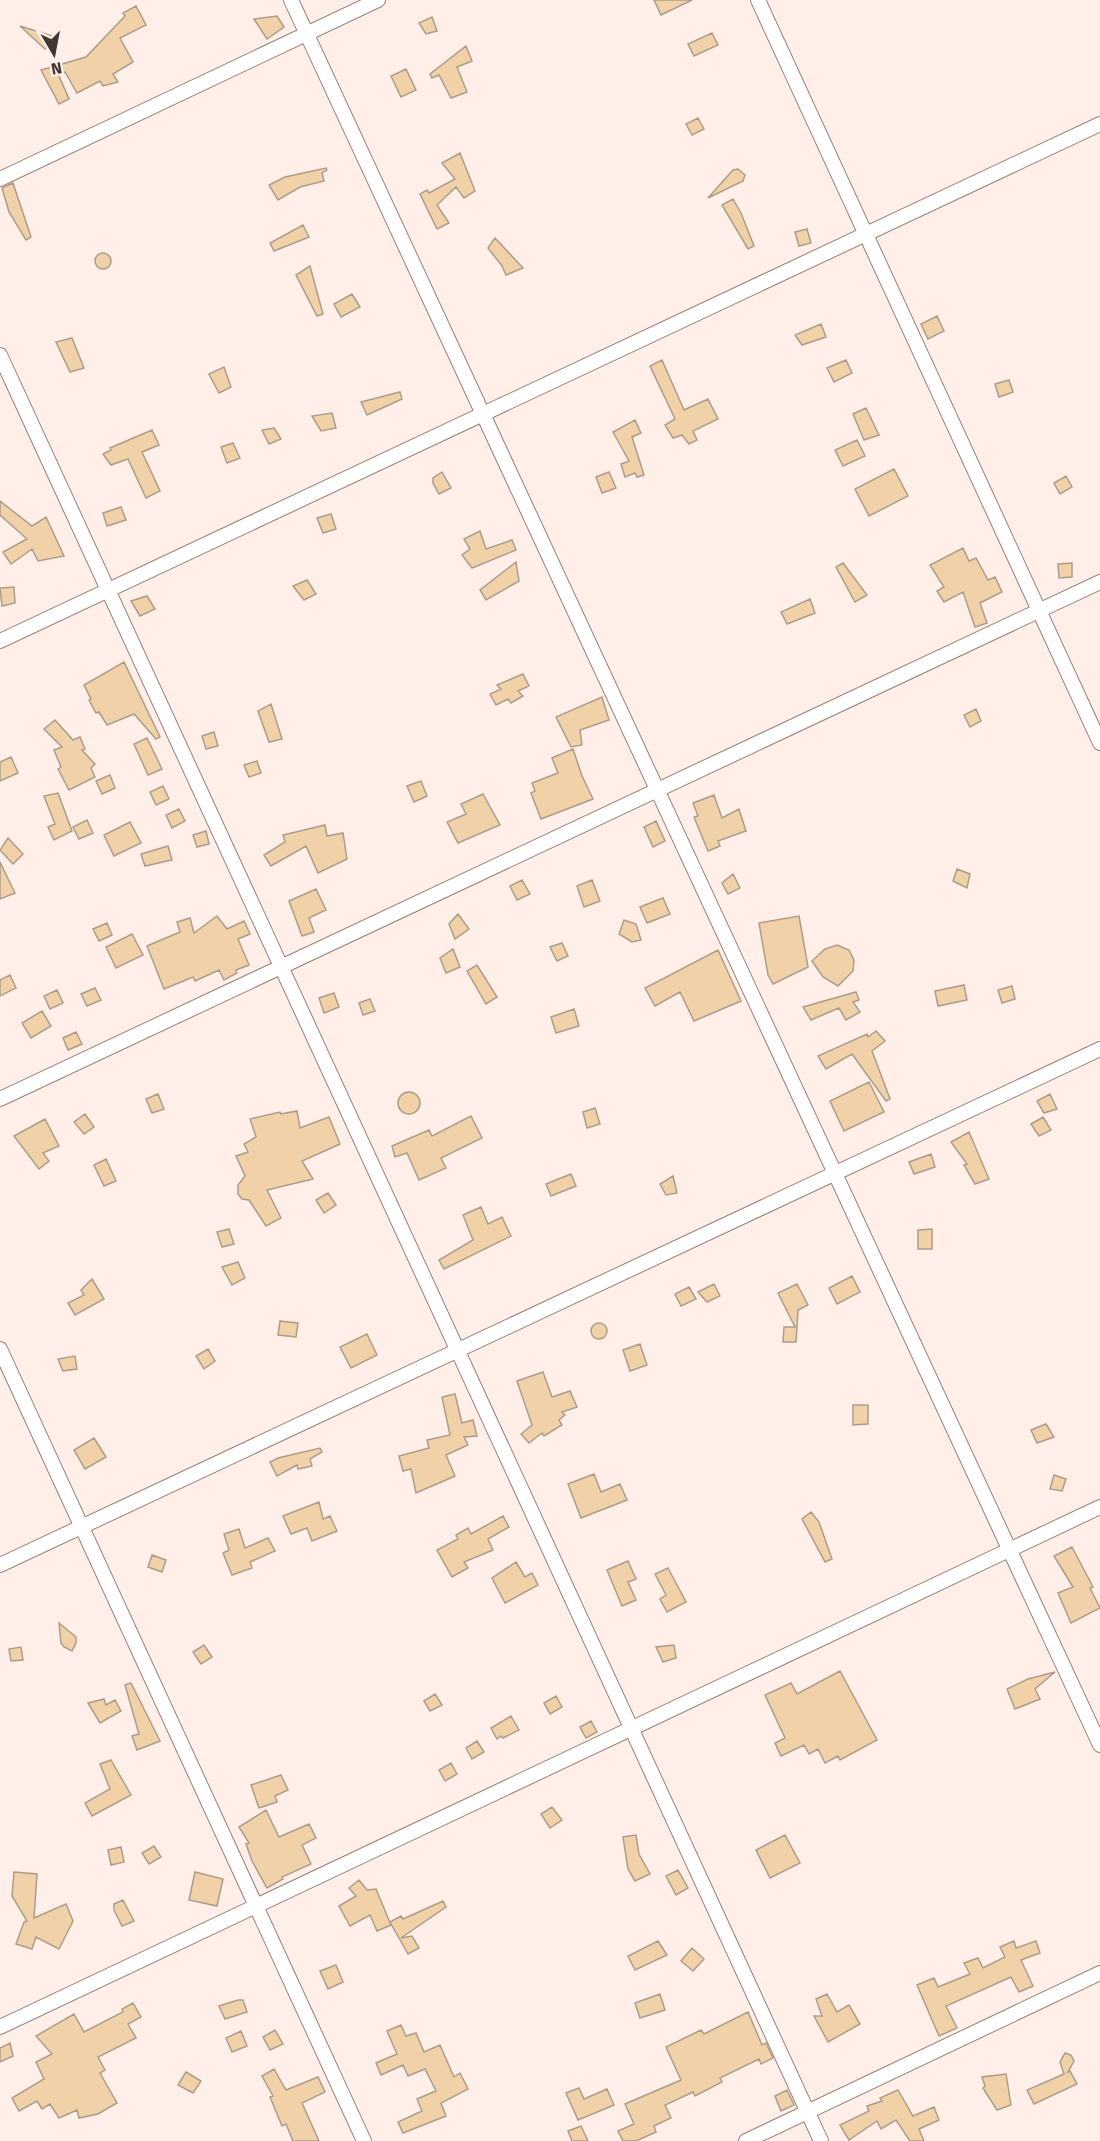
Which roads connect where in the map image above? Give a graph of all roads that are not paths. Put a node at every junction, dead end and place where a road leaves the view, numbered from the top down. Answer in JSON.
{"nodes":[{"id":1,"x":291,"y":0,"type":"edge"},
{"id":2,"x":378,"y":0,"type":"edge"},
{"id":3,"x":758,"y":0,"type":"edge"},
{"id":4,"x":306,"y":34,"type":"junction"},
{"id":5,"x":1100,"y":124,"type":"edge"},
{"id":6,"x":0,"y":179,"type":"edge"},
{"id":7,"x":866,"y":234,"type":"junction"},
{"id":8,"x":0,"y":355,"type":"edge"},
{"id":9,"x":483,"y":414,"type":"junction"},
{"id":10,"x":1100,"y":582,"type":"edge"},
{"id":11,"x":108,"y":590,"type":"junction"},
{"id":12,"x":1039,"y":611,"type":"junction"},
{"id":13,"x":0,"y":641,"type":"edge"},
{"id":14,"x":1100,"y":744,"type":"edge"},
{"id":15,"x":657,"y":790,"type":"junction"},
{"id":16,"x":281,"y":967,"type":"junction"},
{"id":17,"x":1100,"y":1049,"type":"edge"},
{"id":18,"x":0,"y":1099,"type":"edge"},
{"id":19,"x":835,"y":1173,"type":"junction"},
{"id":20,"x":0,"y":1349,"type":"edge"},
{"id":21,"x":458,"y":1350,"type":"junction"},
{"id":22,"x":1100,"y":1507,"type":"edge"},
{"id":23,"x":82,"y":1527,"type":"junction"},
{"id":24,"x":1009,"y":1550,"type":"junction"},
{"id":25,"x":0,"y":1565,"type":"edge"},
{"id":26,"x":632,"y":1728,"type":"junction"},
{"id":27,"x":1100,"y":1745,"type":"edge"},
{"id":28,"x":256,"y":1906,"type":"junction"},
{"id":29,"x":1100,"y":1973,"type":"edge"},
{"id":30,"x":0,"y":2027,"type":"edge"},
{"id":31,"x":808,"y":2112,"type":"junction"},
{"id":32,"x":364,"y":2141,"type":"edge"},
{"id":33,"x":746,"y":2141,"type":"edge"},
{"id":34,"x":821,"y":2141,"type":"edge"}],
"edges":[{"from":1,"to":4,"type":"street"},
{"from":2,"to":4,"type":"street"},
{"from":3,"to":7,"type":"street"},
{"from":4,"to":6,"type":"street"},
{"from":4,"to":9,"type":"street"},
{"from":5,"to":7,"type":"street"},
{"from":7,"to":9,"type":"street"},
{"from":7,"to":12,"type":"street"},
{"from":8,"to":11,"type":"street"},
{"from":9,"to":11,"type":"street"},
{"from":9,"to":15,"type":"street"},
{"from":10,"to":12,"type":"street"},
{"from":11,"to":13,"type":"street"},
{"from":11,"to":16,"type":"street"},
{"from":12,"to":14,"type":"street"},
{"from":12,"to":15,"type":"street"},
{"from":15,"to":16,"type":"street"},
{"from":15,"to":19,"type":"street"},
{"from":16,"to":18,"type":"street"},
{"from":16,"to":21,"type":"street"},
{"from":17,"to":19,"type":"street"},
{"from":19,"to":21,"type":"street"},
{"from":19,"to":24,"type":"street"},
{"from":20,"to":23,"type":"street"},
{"from":21,"to":23,"type":"street"},
{"from":21,"to":26,"type":"street"},
{"from":22,"to":24,"type":"street"},
{"from":23,"to":25,"type":"street"},
{"from":23,"to":28,"type":"street"},
{"from":24,"to":26,"type":"street"},
{"from":24,"to":27,"type":"street"},
{"from":26,"to":28,"type":"street"},
{"from":26,"to":31,"type":"street"},
{"from":28,"to":30,"type":"street"},
{"from":28,"to":32,"type":"street"},
{"from":29,"to":31,"type":"street"},
{"from":31,"to":33,"type":"street"},
{"from":31,"to":34,"type":"street"}]}
